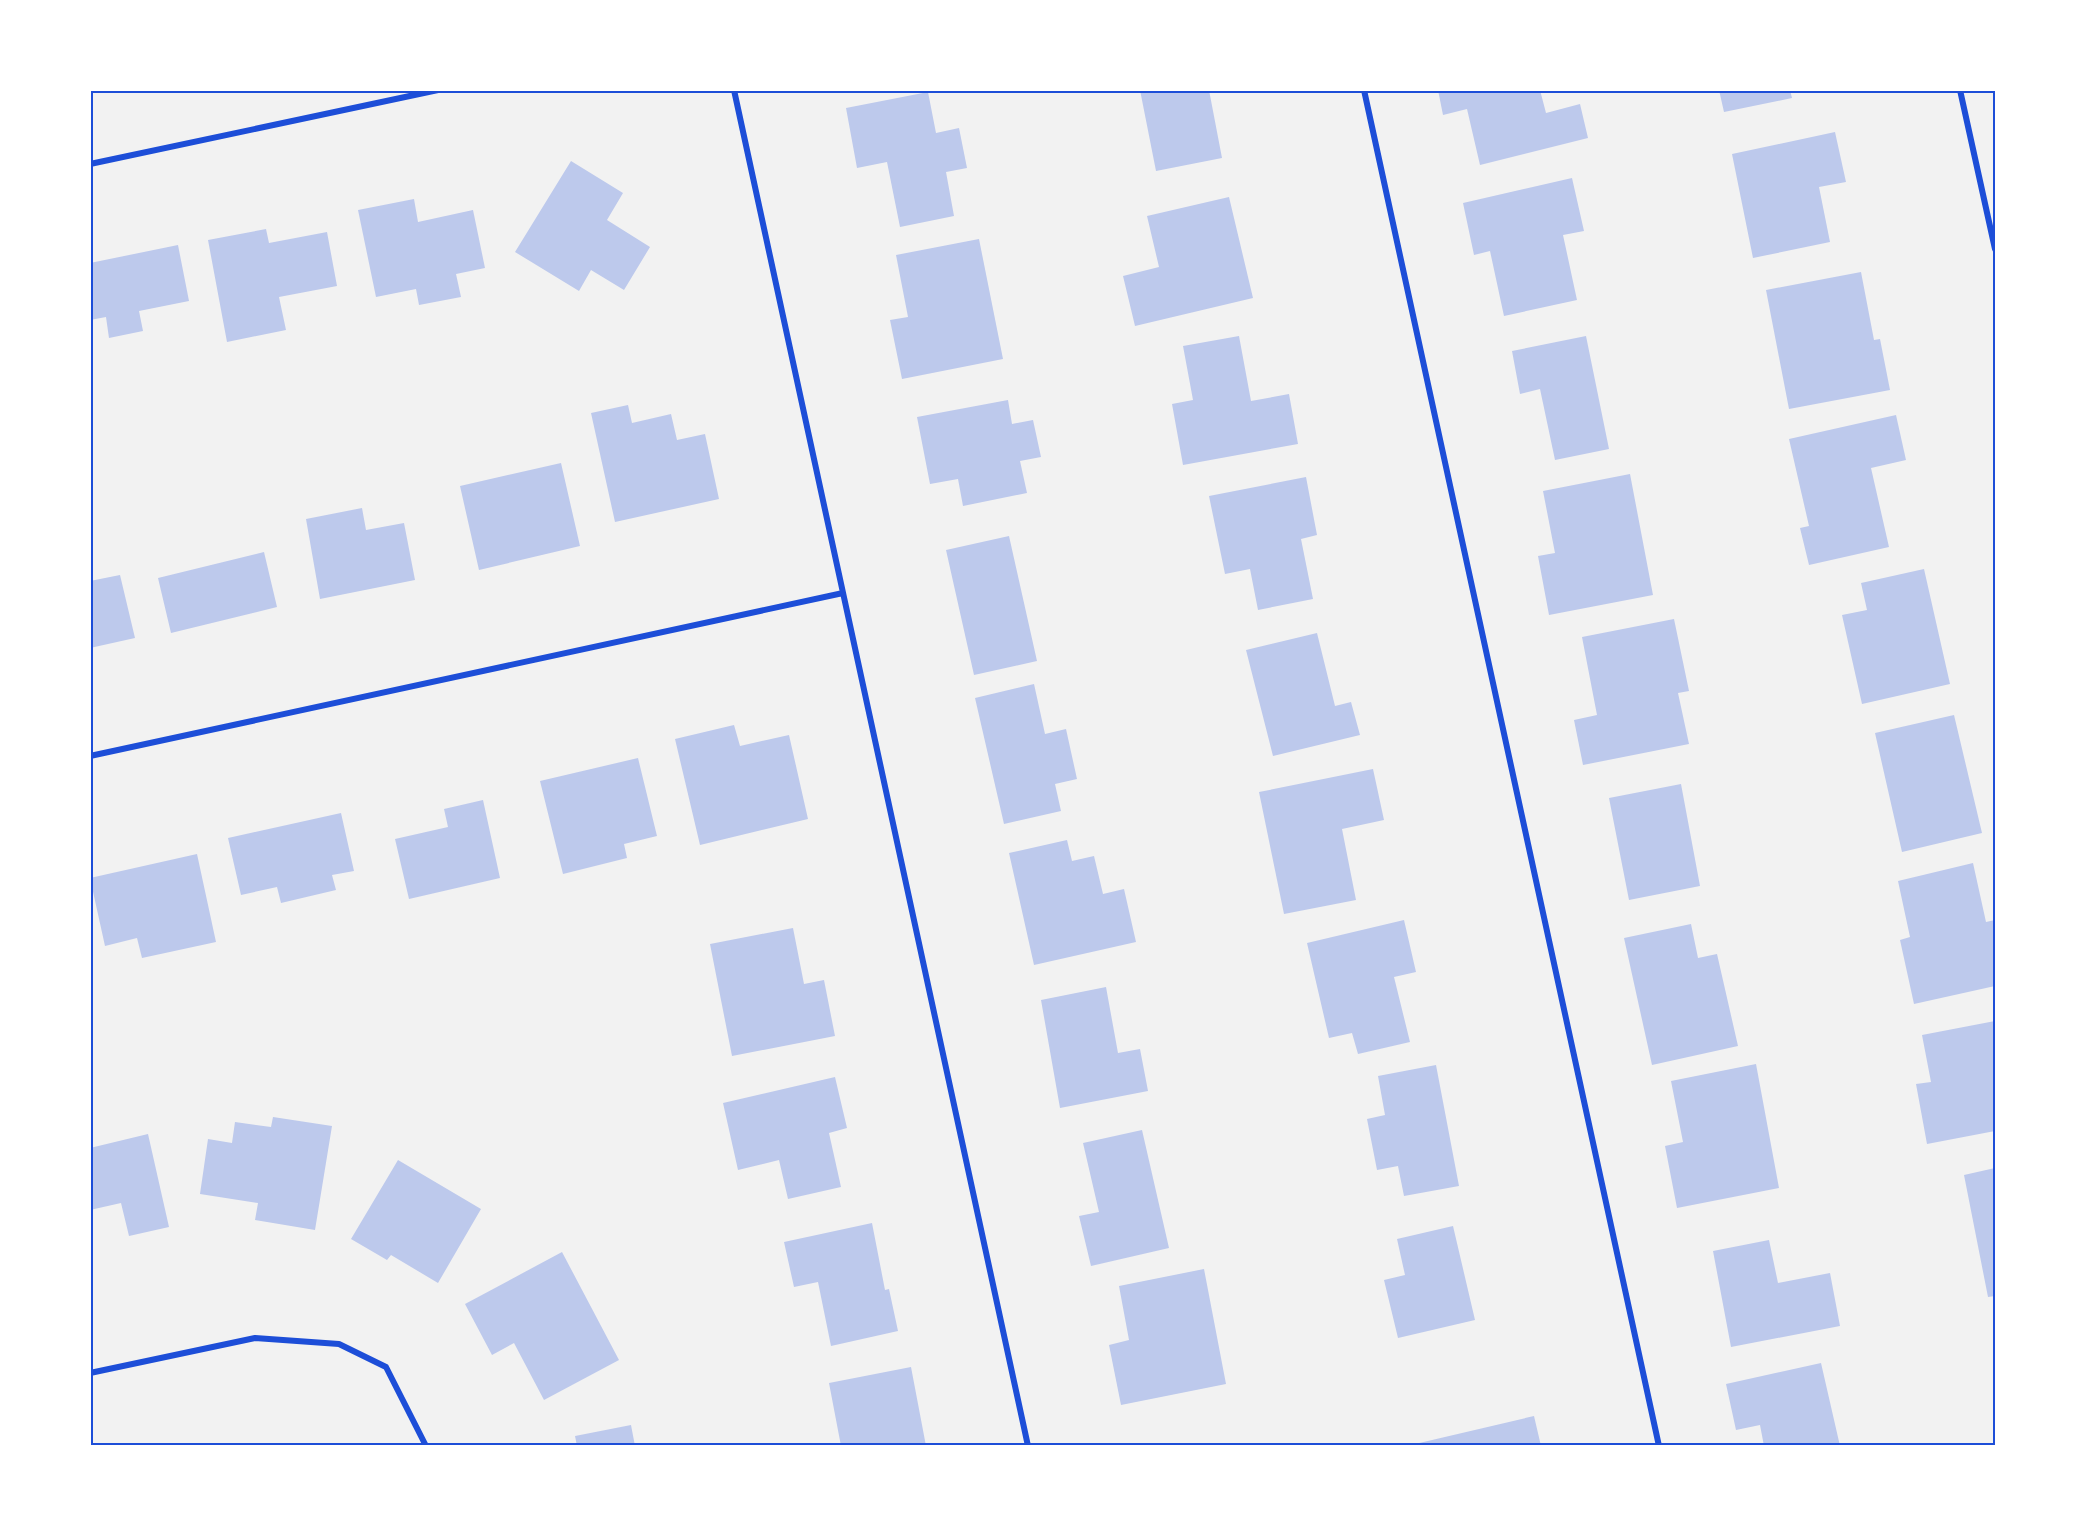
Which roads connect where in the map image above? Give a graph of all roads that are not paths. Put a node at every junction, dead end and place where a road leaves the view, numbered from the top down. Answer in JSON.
{"nodes":[{"id":1,"x":438,"y":90,"type":"edge"},
{"id":2,"x":734,"y":90,"type":"edge"},
{"id":3,"x":1364,"y":90,"type":"edge"},
{"id":4,"x":1960,"y":90,"type":"edge"},
{"id":5,"x":90,"y":164,"type":"edge"},
{"id":6,"x":1995,"y":249,"type":"edge"},
{"id":7,"x":843,"y":593,"type":"junction"},
{"id":8,"x":90,"y":756,"type":"edge"},
{"id":9,"x":90,"y":1373,"type":"edge"},
{"id":10,"x":426,"y":1446,"type":"edge"},
{"id":11,"x":1028,"y":1446,"type":"edge"},
{"id":12,"x":1659,"y":1446,"type":"edge"}],
"edges":[{"from":1,"to":5,"type":"street"},
{"from":2,"to":7,"type":"street"},
{"from":3,"to":12,"type":"street"},
{"from":4,"to":6,"type":"street"},
{"from":7,"to":8,"type":"street"},
{"from":7,"to":11,"type":"street"},
{"from":9,"to":10,"type":"street"}]}
